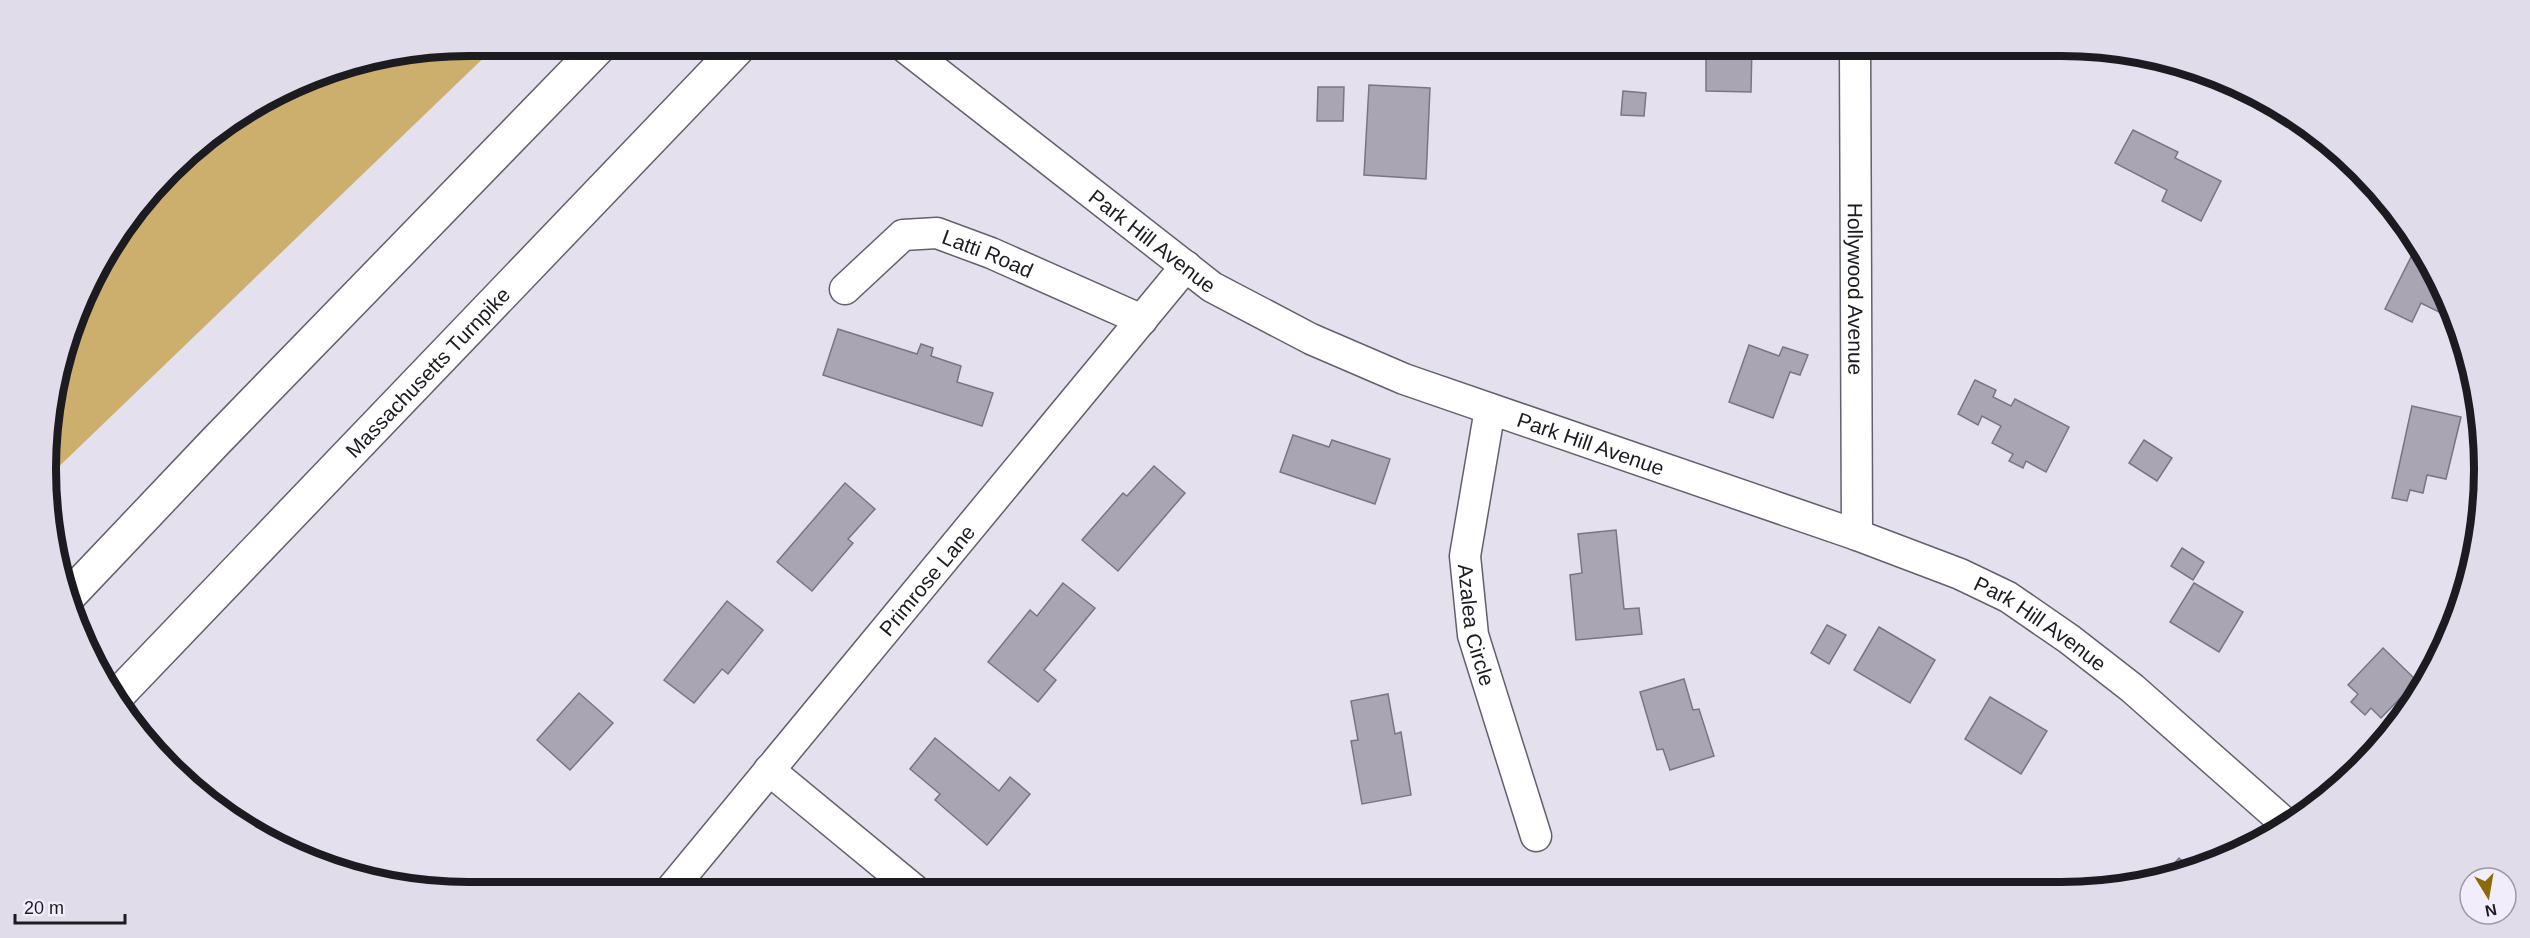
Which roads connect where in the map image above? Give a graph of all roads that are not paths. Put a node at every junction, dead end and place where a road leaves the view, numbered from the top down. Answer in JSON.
{"nodes":[{"id":1,"x":590,"y":56,"type":"edge"},
{"id":2,"x":730,"y":56,"type":"edge"},
{"id":3,"x":916,"y":56,"type":"edge"},
{"id":4,"x":1855,"y":56,"type":"edge"},
{"id":5,"x":1186,"y":266,"type":"junction"},
{"id":6,"x":845,"y":289,"type":"dead end"},
{"id":7,"x":1142,"y":320,"type":"junction"},
{"id":8,"x":1490,"y":409,"type":"junction"},
{"id":9,"x":1857,"y":535,"type":"junction"},
{"id":10,"x":74,"y":591,"type":"edge"},
{"id":11,"x":121,"y":692,"type":"edge"},
{"id":12,"x":770,"y":770,"type":"junction"},
{"id":13,"x":2281,"y":819,"type":"edge"},
{"id":14,"x":1536,"y":836,"type":"dead end"},
{"id":15,"x":676,"y":882,"type":"edge"},
{"id":16,"x":905,"y":882,"type":"edge"}],
"edges":[{"from":1,"to":10,"type":"highway"},
{"from":2,"to":11,"type":"highway","name":"Massachusetts Turnpike"},
{"from":3,"to":5,"type":"street","name":"Park Hill Avenue"},
{"from":4,"to":9,"type":"street","name":"Hollywood Avenue"},
{"from":5,"to":7,"type":"street","name":"Primrose Lane"},
{"from":5,"to":8,"type":"street","name":"Park Hill Avenue"},
{"from":6,"to":7,"type":"street","name":"Latti Road"},
{"from":7,"to":12,"type":"street","name":"Primrose Lane"},
{"from":8,"to":9,"type":"street","name":"Park Hill Avenue"},
{"from":8,"to":14,"type":"street","name":"Azalea Circle"},
{"from":9,"to":13,"type":"street","name":"Park Hill Avenue"},
{"from":12,"to":15,"type":"street","name":"Primrose Lane"},
{"from":12,"to":16,"type":"street"}]}
